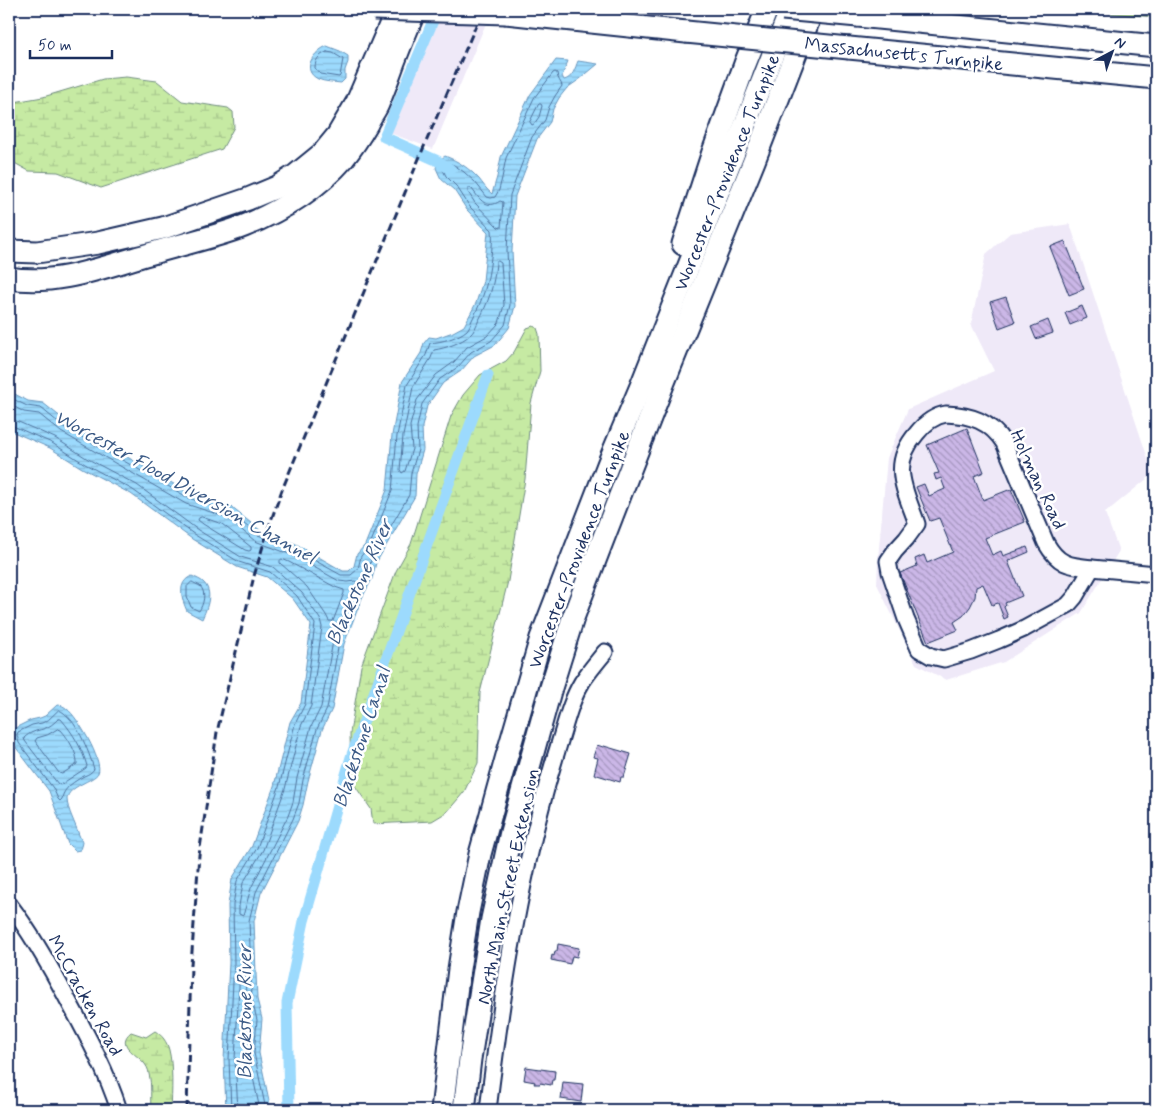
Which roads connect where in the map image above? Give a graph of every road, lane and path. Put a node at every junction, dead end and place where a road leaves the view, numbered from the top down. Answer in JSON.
{"nodes":[{"id":1,"x":374,"y":9,"type":"edge"},
{"id":2,"x":397,"y":9,"type":"edge"},
{"id":3,"x":416,"y":9,"type":"edge"},
{"id":4,"x":472,"y":9,"type":"edge"},
{"id":5,"x":768,"y":9,"type":"edge"},
{"id":6,"x":783,"y":9,"type":"edge"},
{"id":7,"x":791,"y":9,"type":"edge"},
{"id":8,"x":813,"y":9,"type":"edge"},
{"id":9,"x":506,"y":14,"type":"junction"},
{"id":10,"x":1156,"y":46,"type":"edge"},
{"id":11,"x":1156,"y":78,"type":"edge"},
{"id":12,"x":9,"y":251,"type":"edge"},
{"id":13,"x":9,"y":278,"type":"edge"},
{"id":14,"x":609,"y":462,"type":"junction"},
{"id":15,"x":1092,"y":568,"type":"junction"},
{"id":16,"x":1156,"y":574,"type":"edge"},
{"id":17,"x":605,"y":652,"type":"dead end"},
{"id":18,"x":9,"y":904,"type":"edge"},
{"id":19,"x":119,"y":1110,"type":"edge"},
{"id":20,"x":442,"y":1110,"type":"edge"},
{"id":21,"x":464,"y":1110,"type":"edge"},
{"id":22,"x":488,"y":1110,"type":"edge"}],
"edges":[{"from":1,"to":9,"type":"highway","bridge":true},
{"from":2,"to":12,"type":"highway"},
{"from":3,"to":13,"type":"highway"},
{"from":4,"to":9,"type":"highway","name":"Massachusetts Turnpike","bridge":true},
{"from":5,"to":14,"type":"highway"},
{"from":6,"to":10,"type":"highway","name":"Massachusetts Turnpike","bridge":true},
{"from":7,"to":14,"type":"highway","name":"Worcester-Providence Turnpike"},
{"from":8,"to":21,"type":"highway","name":"Worcester-Providence Turnpike"},
{"from":9,"to":11,"type":"highway","name":"Massachusetts Turnpike","bridge":true},
{"from":14,"to":20,"type":"highway","name":"Worcester-Providence Turnpike"},
{"from":15,"to":15,"type":"street","name":"Holman Road"},
{"from":15,"to":16,"type":"street","name":"Holman Road"},
{"from":17,"to":22,"type":"street","name":"North Main Street Extension"},
{"from":18,"to":19,"type":"street","name":"McCracken Road"}]}
